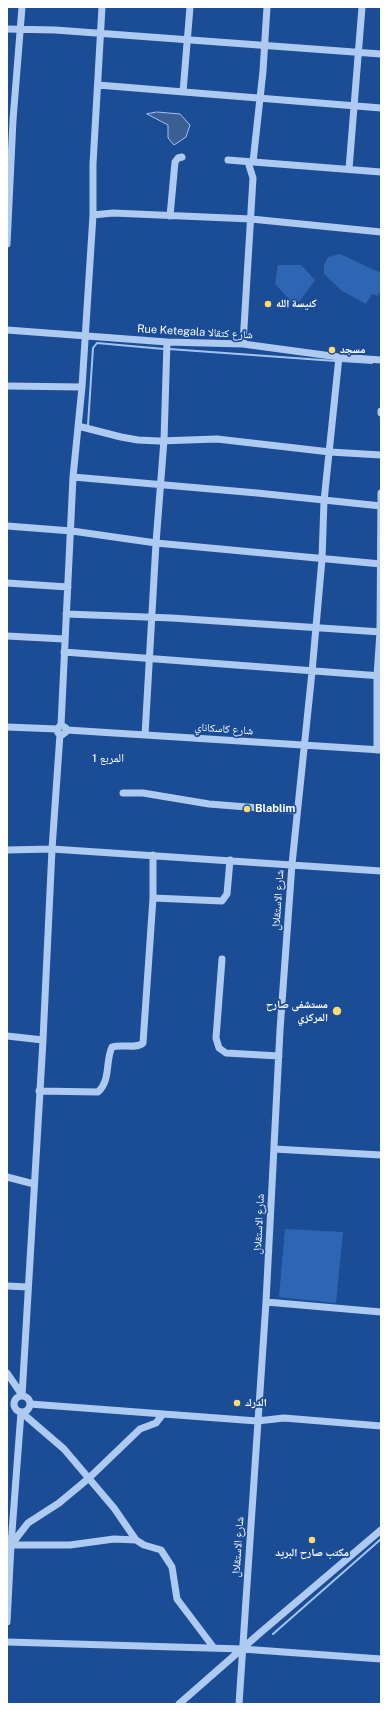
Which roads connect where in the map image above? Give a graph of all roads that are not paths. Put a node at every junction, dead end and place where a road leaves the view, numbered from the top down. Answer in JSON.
{"nodes":[{"id":1,"x":22,"y":7,"type":"edge"},
{"id":2,"x":102,"y":7,"type":"edge"},
{"id":3,"x":190,"y":7,"type":"edge"},
{"id":4,"x":267,"y":7,"type":"edge"},
{"id":5,"x":362,"y":7,"type":"edge"},
{"id":6,"x":7,"y":29,"type":"edge"},
{"id":7,"x":20,"y":29,"type":"junction"},
{"id":8,"x":100,"y":34,"type":"junction"},
{"id":9,"x":188,"y":40,"type":"junction"},
{"id":10,"x":265,"y":46,"type":"junction"},
{"id":11,"x":359,"y":53,"type":"junction"},
{"id":12,"x":381,"y":54,"type":"edge"},
{"id":13,"x":98,"y":85,"type":"junction"},
{"id":14,"x":183,"y":92,"type":"junction"},
{"id":15,"x":259,"y":98,"type":"junction"},
{"id":16,"x":354,"y":106,"type":"junction"},
{"id":17,"x":381,"y":108,"type":"edge"},
{"id":18,"x":10,"y":120,"type":"edge"},
{"id":19,"x":182,"y":157,"type":"dead end"},
{"id":20,"x":228,"y":160,"type":"dead end"},
{"id":21,"x":250,"y":162,"type":"junction"},
{"id":22,"x":349,"y":169,"type":"junction"},
{"id":23,"x":381,"y":172,"type":"edge"},
{"id":24,"x":8,"y":207,"type":"edge"},
{"id":25,"x":93,"y":215,"type":"junction"},
{"id":26,"x":170,"y":216,"type":"junction"},
{"id":27,"x":251,"y":219,"type":"junction"},
{"id":28,"x":381,"y":232,"type":"edge"},
{"id":29,"x":7,"y":244,"type":"edge"},
{"id":30,"x":7,"y":330,"type":"edge"},
{"id":31,"x":85,"y":336,"type":"junction"},
{"id":32,"x":167,"y":342,"type":"junction"},
{"id":33,"x":243,"y":344,"type":"junction"},
{"id":34,"x":339,"y":357,"type":"junction"},
{"id":35,"x":381,"y":360,"type":"edge"},
{"id":36,"x":7,"y":386,"type":"edge"},
{"id":37,"x":82,"y":388,"type":"junction"},
{"id":38,"x":78,"y":426,"type":"junction"},
{"id":39,"x":164,"y":440,"type":"junction"},
{"id":40,"x":330,"y":452,"type":"junction"},
{"id":41,"x":381,"y":455,"type":"edge"},
{"id":42,"x":73,"y":477,"type":"junction"},
{"id":43,"x":160,"y":486,"type":"junction"},
{"id":44,"x":381,"y":493,"type":"edge"},
{"id":45,"x":324,"y":500,"type":"junction"},
{"id":46,"x":381,"y":506,"type":"edge"},
{"id":47,"x":7,"y":526,"type":"edge"},
{"id":48,"x":72,"y":531,"type":"junction"},
{"id":49,"x":156,"y":543,"type":"junction"},
{"id":50,"x":322,"y":559,"type":"junction"},
{"id":51,"x":380,"y":564,"type":"edge"},
{"id":52,"x":7,"y":583,"type":"edge"},
{"id":53,"x":68,"y":587,"type":"junction"},
{"id":54,"x":66,"y":614,"type":"junction"},
{"id":55,"x":151,"y":617,"type":"junction"},
{"id":56,"x":315,"y":627,"type":"junction"},
{"id":57,"x":380,"y":632,"type":"edge"},
{"id":58,"x":7,"y":636,"type":"edge"},
{"id":59,"x":64,"y":639,"type":"junction"},
{"id":60,"x":64,"y":652,"type":"junction"},
{"id":61,"x":150,"y":659,"type":"junction"},
{"id":62,"x":312,"y":672,"type":"junction"},
{"id":63,"x":379,"y":676,"type":"edge"},
{"id":64,"x":7,"y":727,"type":"edge"},
{"id":65,"x":61,"y":730,"type":"junction"},
{"id":66,"x":145,"y":735,"type":"junction"},
{"id":67,"x":304,"y":745,"type":"junction"},
{"id":68,"x":379,"y":750,"type":"edge"},
{"id":69,"x":123,"y":793,"type":"dead end"},
{"id":70,"x":297,"y":811,"type":"junction"},
{"id":71,"x":52,"y":849,"type":"junction"},
{"id":72,"x":7,"y":850,"type":"edge"},
{"id":73,"x":153,"y":855,"type":"junction"},
{"id":74,"x":230,"y":860,"type":"junction"},
{"id":75,"x":292,"y":864,"type":"junction"},
{"id":76,"x":381,"y":870,"type":"edge"},
{"id":77,"x":153,"y":898,"type":"junction"},
{"id":78,"x":222,"y":959,"type":"dead end"},
{"id":79,"x":7,"y":1036,"type":"edge"},
{"id":80,"x":42,"y":1040,"type":"junction"},
{"id":81,"x":279,"y":1056,"type":"junction"},
{"id":82,"x":39,"y":1091,"type":"junction"},
{"id":83,"x":274,"y":1149,"type":"junction"},
{"id":84,"x":381,"y":1155,"type":"edge"},
{"id":85,"x":7,"y":1177,"type":"edge"},
{"id":86,"x":34,"y":1184,"type":"junction"},
{"id":87,"x":7,"y":1286,"type":"edge"},
{"id":88,"x":28,"y":1287,"type":"junction"},
{"id":89,"x":266,"y":1302,"type":"junction"},
{"id":90,"x":381,"y":1312,"type":"edge"},
{"id":91,"x":7,"y":1373,"type":"edge"},
{"id":92,"x":22,"y":1396,"type":"junction"},
{"id":93,"x":10,"y":1404,"type":"edge"},
{"id":94,"x":30,"y":1404,"type":"junction"},
{"id":95,"x":21,"y":1412,"type":"junction"},
{"id":96,"x":163,"y":1414,"type":"junction"},
{"id":97,"x":257,"y":1421,"type":"junction"},
{"id":98,"x":381,"y":1426,"type":"edge"},
{"id":99,"x":89,"y":1478,"type":"junction"},
{"id":100,"x":381,"y":1530,"type":"edge"},
{"id":101,"x":136,"y":1540,"type":"junction"},
{"id":102,"x":9,"y":1550,"type":"edge"},
{"id":103,"x":7,"y":1622,"type":"edge"},
{"id":104,"x":7,"y":1642,"type":"edge"},
{"id":105,"x":214,"y":1648,"type":"junction"},
{"id":106,"x":242,"y":1649,"type":"junction"},
{"id":107,"x":381,"y":1659,"type":"edge"},
{"id":108,"x":179,"y":1704,"type":"edge"},
{"id":109,"x":239,"y":1704,"type":"edge"}],
"edges":[{"from":1,"to":7,"type":"street"},
{"from":2,"to":8,"type":"street"},
{"from":3,"to":9,"type":"street"},
{"from":4,"to":10,"type":"street"},
{"from":5,"to":11,"type":"street"},
{"from":6,"to":7,"type":"street"},
{"from":7,"to":8,"type":"street"},
{"from":7,"to":18,"type":"street"},
{"from":8,"to":9,"type":"street"},
{"from":8,"to":13,"type":"street"},
{"from":9,"to":10,"type":"street"},
{"from":9,"to":14,"type":"street"},
{"from":10,"to":11,"type":"street"},
{"from":10,"to":15,"type":"street"},
{"from":11,"to":12,"type":"street"},
{"from":11,"to":16,"type":"street"},
{"from":13,"to":14,"type":"street"},
{"from":13,"to":25,"type":"street"},
{"from":14,"to":15,"type":"street"},
{"from":15,"to":16,"type":"street"},
{"from":15,"to":21,"type":"street"},
{"from":16,"to":17,"type":"street"},
{"from":16,"to":22,"type":"street"},
{"from":18,"to":24,"type":"street"},
{"from":19,"to":26,"type":"street"},
{"from":20,"to":21,"type":"street"},
{"from":21,"to":22,"type":"street"},
{"from":21,"to":27,"type":"street"},
{"from":22,"to":23,"type":"street"},
{"from":24,"to":29,"type":"street"},
{"from":25,"to":26,"type":"street"},
{"from":25,"to":31,"type":"street"},
{"from":26,"to":27,"type":"street"},
{"from":27,"to":28,"type":"street"},
{"from":27,"to":33,"type":"street"},
{"from":30,"to":31,"type":"street","name":"Rue Ketegala شارع كتقالا"},
{"from":31,"to":32,"type":"street","name":"Rue Ketegala شارع كتقالا"},
{"from":31,"to":37,"type":"street"},
{"from":32,"to":33,"type":"street","name":"Rue Ketegala شارع كتقالا"},
{"from":32,"to":39,"type":"street"},
{"from":33,"to":34,"type":"street","name":"Rue Ketegala شارع كتقالا"},
{"from":34,"to":35,"type":"street","name":"Rue Ketegala شارع كتقالا"},
{"from":34,"to":40,"type":"street","name":"شارع الاستقلال"},
{"from":36,"to":37,"type":"street"},
{"from":37,"to":38,"type":"street"},
{"from":38,"to":39,"type":"street"},
{"from":38,"to":42,"type":"street"},
{"from":39,"to":40,"type":"street"},
{"from":39,"to":43,"type":"street"},
{"from":40,"to":41,"type":"street"},
{"from":40,"to":45,"type":"street","name":"شارع الاستقلال"},
{"from":42,"to":43,"type":"street"},
{"from":42,"to":48,"type":"street"},
{"from":43,"to":45,"type":"street"},
{"from":43,"to":49,"type":"street"},
{"from":44,"to":46,"type":"street"},
{"from":45,"to":46,"type":"street"},
{"from":45,"to":50,"type":"street","name":"شارع الاستقلال"},
{"from":46,"to":51,"type":"street"},
{"from":47,"to":48,"type":"street"},
{"from":48,"to":49,"type":"street"},
{"from":48,"to":53,"type":"street"},
{"from":49,"to":50,"type":"street"},
{"from":49,"to":55,"type":"street"},
{"from":50,"to":51,"type":"street"},
{"from":50,"to":56,"type":"street","name":"شارع الاستقلال"},
{"from":51,"to":57,"type":"street"},
{"from":52,"to":53,"type":"street"},
{"from":53,"to":54,"type":"street"},
{"from":54,"to":55,"type":"street"},
{"from":54,"to":59,"type":"street"},
{"from":55,"to":56,"type":"street"},
{"from":55,"to":61,"type":"street"},
{"from":56,"to":57,"type":"street"},
{"from":56,"to":62,"type":"street","name":"شارع الاستقلال"},
{"from":57,"to":63,"type":"street"},
{"from":58,"to":59,"type":"street"},
{"from":59,"to":60,"type":"street"},
{"from":60,"to":61,"type":"street"},
{"from":60,"to":65,"type":"street"},
{"from":61,"to":62,"type":"street"},
{"from":61,"to":66,"type":"street"},
{"from":62,"to":63,"type":"street"},
{"from":62,"to":67,"type":"street","name":"شارع الاستقلال"},
{"from":63,"to":68,"type":"street"},
{"from":64,"to":65,"type":"street","name":"شارع كاسكاناي"},
{"from":65,"to":66,"type":"street","name":"شارع كاسكاناي"},
{"from":65,"to":71,"type":"street"},
{"from":66,"to":67,"type":"street","name":"شارع كاسكاناي"},
{"from":67,"to":68,"type":"street","name":"شارع كاسكاناي"},
{"from":67,"to":70,"type":"street","name":"شارع الاستقلال"},
{"from":69,"to":70,"type":"street"},
{"from":70,"to":75,"type":"street","name":"شارع الاستقلال"},
{"from":71,"to":72,"type":"street"},
{"from":71,"to":73,"type":"street"},
{"from":71,"to":80,"type":"street"},
{"from":73,"to":74,"type":"street"},
{"from":73,"to":77,"type":"street"},
{"from":74,"to":75,"type":"street"},
{"from":74,"to":77,"type":"street"},
{"from":75,"to":76,"type":"street"},
{"from":75,"to":81,"type":"street","name":"شارع الاستقلال"},
{"from":77,"to":82,"type":"street"},
{"from":78,"to":81,"type":"street"},
{"from":79,"to":80,"type":"street"},
{"from":80,"to":82,"type":"street"},
{"from":81,"to":83,"type":"street","name":"شارع الاستقلال"},
{"from":82,"to":86,"type":"street"},
{"from":83,"to":84,"type":"street"},
{"from":83,"to":89,"type":"street","name":"شارع الاستقلال"},
{"from":85,"to":86,"type":"street"},
{"from":86,"to":88,"type":"street"},
{"from":87,"to":88,"type":"street"},
{"from":88,"to":92,"type":"street"},
{"from":89,"to":90,"type":"street"},
{"from":89,"to":97,"type":"street","name":"شارع الاستقلال"},
{"from":91,"to":92,"type":"street"},
{"from":92,"to":93,"type":"street"},
{"from":92,"to":94,"type":"street"},
{"from":93,"to":95,"type":"street"},
{"from":94,"to":95,"type":"street"},
{"from":94,"to":96,"type":"street"},
{"from":95,"to":99,"type":"street"},
{"from":95,"to":102,"type":"street"},
{"from":96,"to":97,"type":"street"},
{"from":96,"to":99,"type":"street"},
{"from":97,"to":98,"type":"street"},
{"from":97,"to":106,"type":"street","name":"شارع الاستقلال"},
{"from":99,"to":101,"type":"street"},
{"from":99,"to":102,"type":"street"},
{"from":100,"to":106,"type":"street"},
{"from":101,"to":102,"type":"street"},
{"from":101,"to":105,"type":"street"},
{"from":102,"to":103,"type":"street"},
{"from":104,"to":105,"type":"street"},
{"from":105,"to":106,"type":"street"},
{"from":106,"to":107,"type":"street"},
{"from":106,"to":108,"type":"street"},
{"from":106,"to":109,"type":"street","name":"شارع الاستقلال"}]}
